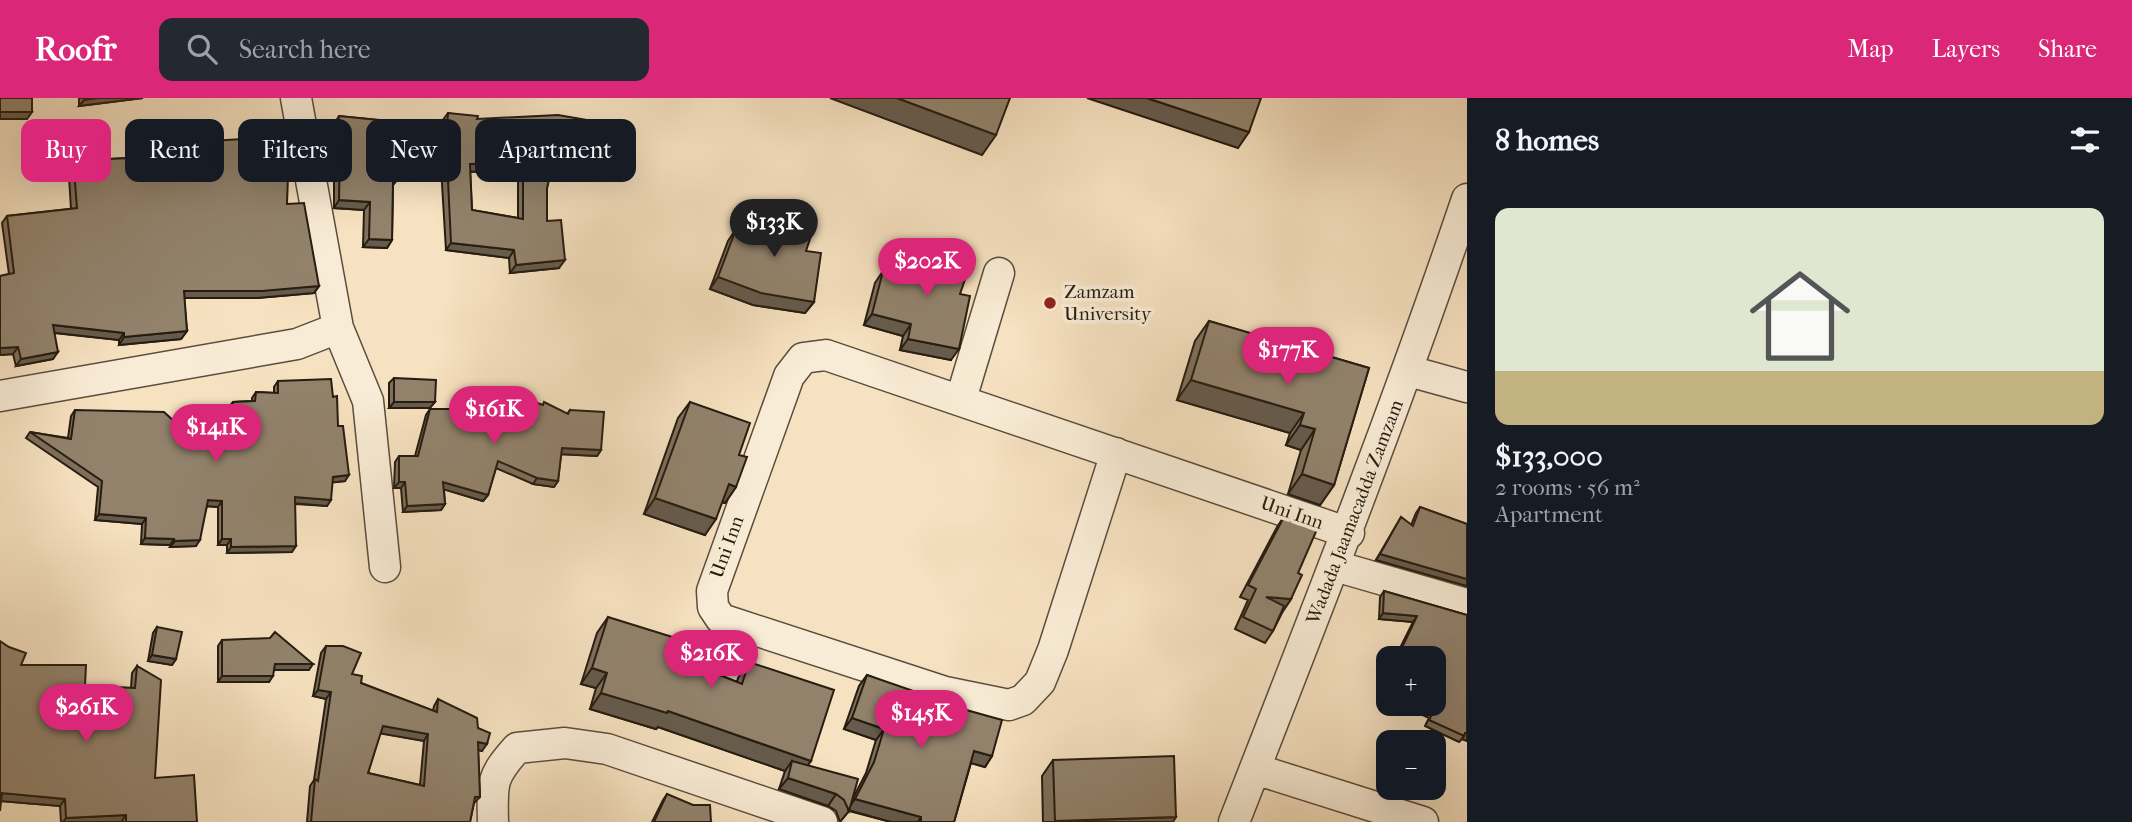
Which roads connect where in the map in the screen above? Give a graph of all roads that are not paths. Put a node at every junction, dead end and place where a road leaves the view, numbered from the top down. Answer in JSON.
{"nodes":[{"id":1,"x":296,"y":98,"type":"edge"},
{"id":2,"x":1467,"y":199,"type":"edge"},
{"id":3,"x":999,"y":273,"type":"dead end"},
{"id":4,"x":338,"y":328,"type":"junction"},
{"id":5,"x":1409,"y":371,"type":"junction"},
{"id":6,"x":1467,"y":387,"type":"edge"},
{"id":7,"x":0,"y":396,"type":"edge"},
{"id":8,"x":961,"y":399,"type":"junction"},
{"id":9,"x":1116,"y":453,"type":"junction"},
{"id":10,"x":1349,"y":533,"type":"junction"},
{"id":11,"x":1335,"y":566,"type":"junction"},
{"id":12,"x":386,"y":568,"type":"dead end"},
{"id":13,"x":1467,"y":604,"type":"edge"},
{"id":14,"x":1255,"y":769,"type":"junction"},
{"id":15,"x":741,"y":809,"type":"edge"},
{"id":16,"x":493,"y":822,"type":"edge"},
{"id":17,"x":822,"y":822,"type":"edge"},
{"id":18,"x":1234,"y":822,"type":"edge"},
{"id":19,"x":1423,"y":822,"type":"edge"}],
"edges":[{"from":1,"to":4,"type":"street"},
{"from":2,"to":5,"type":"street","name":"Wadada Jaamacadda Zamzam"},
{"from":3,"to":8,"type":"street"},
{"from":4,"to":7,"type":"street"},
{"from":4,"to":12,"type":"street"},
{"from":5,"to":6,"type":"street"},
{"from":5,"to":10,"type":"street","name":"Wadada Jaamacadda Zamzam"},
{"from":8,"to":9,"type":"street","name":"Uni Inn"},
{"from":8,"to":9,"type":"street","name":"Uni Inn"},
{"from":9,"to":10,"type":"street","name":"Uni Inn"},
{"from":10,"to":11,"type":"street","name":"Wadada Jaamacadda Zamzam"},
{"from":11,"to":13,"type":"street"},
{"from":11,"to":14,"type":"street","name":"Wadada Jaamacadda Zamzam"},
{"from":14,"to":18,"type":"street","name":"Wadada Jaamacadda Zamzam"},
{"from":14,"to":19,"type":"street"},
{"from":15,"to":16,"type":"street"},
{"from":15,"to":17,"type":"street"}]}
